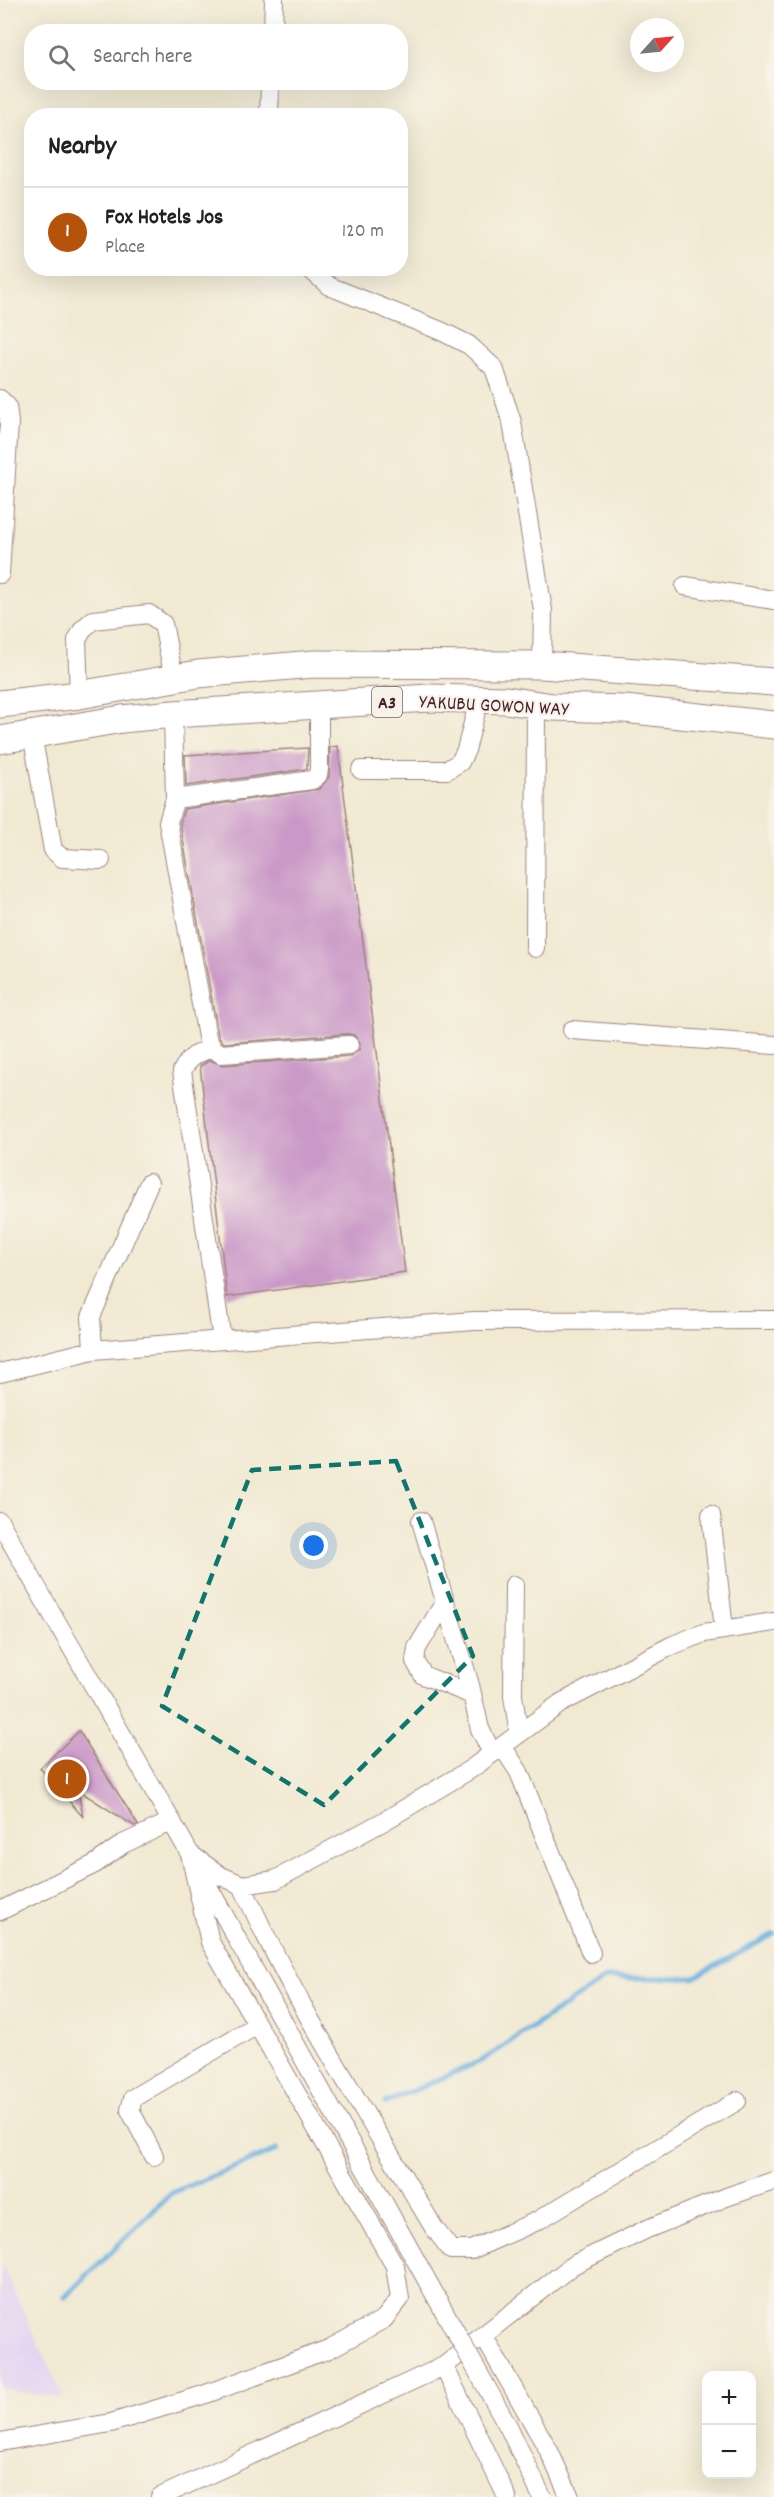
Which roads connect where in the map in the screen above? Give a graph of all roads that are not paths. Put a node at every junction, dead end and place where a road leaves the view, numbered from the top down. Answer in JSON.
{"nodes":[{"id":1,"x":274,"y":0,"type":"edge"},
{"id":2,"x":273,"y":24,"type":"edge"},
{"id":3,"x":270,"y":90,"type":"edge"},
{"id":4,"x":269,"y":108,"type":"edge"},
{"id":5,"x":318,"y":276,"type":"edge"},
{"id":6,"x":0,"y":399,"type":"edge"},
{"id":7,"x":0,"y":574,"type":"edge"},
{"id":8,"x":685,"y":586,"type":"dead end"},
{"id":9,"x":774,"y":600,"type":"edge"},
{"id":10,"x":542,"y":665,"type":"junction"},
{"id":11,"x":174,"y":678,"type":"junction"},
{"id":12,"x":774,"y":682,"type":"edge"},
{"id":13,"x":80,"y":695,"type":"junction"},
{"id":14,"x":478,"y":700,"type":"junction"},
{"id":15,"x":0,"y":704,"type":"edge"},
{"id":16,"x":536,"y":705,"type":"junction"},
{"id":17,"x":319,"y":706,"type":"junction"},
{"id":18,"x":173,"y":714,"type":"junction"},
{"id":19,"x":774,"y":725,"type":"edge"},
{"id":20,"x":32,"y":734,"type":"junction"},
{"id":21,"x":0,"y":740,"type":"edge"},
{"id":22,"x":361,"y":770,"type":"dead end"},
{"id":23,"x":175,"y":799,"type":"junction"},
{"id":24,"x":101,"y":860,"type":"dead end"},
{"id":25,"x":536,"y":948,"type":"dead end"},
{"id":26,"x":572,"y":1030,"type":"dead end"},
{"id":27,"x":349,"y":1045,"type":"dead end"},
{"id":28,"x":774,"y":1045,"type":"edge"},
{"id":29,"x":212,"y":1048,"type":"junction"},
{"id":30,"x":149,"y":1183,"type":"dead end"},
{"id":31,"x":774,"y":1320,"type":"edge"},
{"id":32,"x":222,"y":1340,"type":"junction"},
{"id":33,"x":93,"y":1350,"type":"junction"},
{"id":34,"x":0,"y":1372,"type":"edge"},
{"id":35,"x":711,"y":1515,"type":"dead end"},
{"id":36,"x":421,"y":1521,"type":"dead end"},
{"id":37,"x":0,"y":1522,"type":"edge"},
{"id":38,"x":514,"y":1585,"type":"dead end"},
{"id":39,"x":445,"y":1602,"type":"junction"},
{"id":40,"x":774,"y":1622,"type":"edge"},
{"id":41,"x":724,"y":1629,"type":"junction"},
{"id":42,"x":472,"y":1695,"type":"junction"},
{"id":43,"x":519,"y":1734,"type":"junction"},
{"id":44,"x":497,"y":1750,"type":"junction"},
{"id":45,"x":172,"y":1821,"type":"junction"},
{"id":46,"x":190,"y":1854,"type":"junction"},
{"id":47,"x":242,"y":1885,"type":"junction"},
{"id":48,"x":0,"y":1911,"type":"edge"},
{"id":49,"x":591,"y":1953,"type":"dead end"},
{"id":50,"x":257,"y":2025,"type":"junction"},
{"id":51,"x":737,"y":2101,"type":"dead end"},
{"id":52,"x":154,"y":2157,"type":"dead end"},
{"id":53,"x":774,"y":2181,"type":"edge"},
{"id":54,"x":484,"y":2337,"type":"junction"},
{"id":55,"x":444,"y":2366,"type":"junction"},
{"id":56,"x":0,"y":2442,"type":"edge"},
{"id":57,"x":160,"y":2497,"type":"edge"},
{"id":58,"x":507,"y":2497,"type":"edge"},
{"id":59,"x":542,"y":2497,"type":"edge"},
{"id":60,"x":570,"y":2497,"type":"edge"}],
"edges":[{"from":1,"to":2,"type":"street"},
{"from":3,"to":4,"type":"street"},
{"from":5,"to":10,"type":"street"},
{"from":6,"to":7,"type":"street"},
{"from":8,"to":9,"type":"street"},
{"from":10,"to":11,"type":"highway","name":"YAKUBU GOWON WAY","number":"A3"},
{"from":10,"to":12,"type":"highway","name":"YAKUBU GOWON WAY","number":"A3"},
{"from":11,"to":13,"type":"highway","name":"YAKUBU GOWON WAY","number":"A3"},
{"from":11,"to":13,"type":"street"},
{"from":13,"to":15,"type":"highway","name":"YAKUBU GOWON WAY","number":"A3"},
{"from":14,"to":16,"type":"highway","name":"YAKUBU GOWON WAY","number":"A3"},
{"from":14,"to":17,"type":"highway","name":"YAKUBU GOWON WAY","number":"A3"},
{"from":14,"to":22,"type":"street"},
{"from":16,"to":19,"type":"highway","name":"YAKUBU GOWON WAY","number":"A3"},
{"from":16,"to":25,"type":"street"},
{"from":17,"to":18,"type":"highway","name":"YAKUBU GOWON WAY","number":"A3"},
{"from":17,"to":23,"type":"street"},
{"from":18,"to":20,"type":"highway","name":"YAKUBU GOWON WAY","number":"A3"},
{"from":18,"to":23,"type":"street"},
{"from":20,"to":21,"type":"highway","name":"YAKUBU GOWON WAY","number":"A3"},
{"from":20,"to":24,"type":"street"},
{"from":23,"to":29,"type":"street"},
{"from":26,"to":28,"type":"street"},
{"from":27,"to":29,"type":"street"},
{"from":29,"to":32,"type":"street"},
{"from":30,"to":33,"type":"street"},
{"from":31,"to":32,"type":"street"},
{"from":32,"to":33,"type":"street"},
{"from":33,"to":34,"type":"street"},
{"from":35,"to":41,"type":"street"},
{"from":36,"to":39,"type":"street"},
{"from":37,"to":45,"type":"street"},
{"from":38,"to":43,"type":"street"},
{"from":39,"to":42,"type":"street"},
{"from":39,"to":42,"type":"street"},
{"from":40,"to":41,"type":"street"},
{"from":41,"to":43,"type":"street"},
{"from":42,"to":44,"type":"street"},
{"from":43,"to":44,"type":"street"},
{"from":44,"to":47,"type":"street"},
{"from":44,"to":49,"type":"street"},
{"from":45,"to":46,"type":"street"},
{"from":45,"to":48,"type":"street"},
{"from":46,"to":47,"type":"street"},
{"from":46,"to":50,"type":"street"},
{"from":46,"to":59,"type":"street","bridge":true},
{"from":47,"to":51,"type":"street"},
{"from":50,"to":52,"type":"street"},
{"from":50,"to":56,"type":"street"},
{"from":53,"to":54,"type":"street"},
{"from":54,"to":55,"type":"street"},
{"from":54,"to":60,"type":"street"},
{"from":55,"to":57,"type":"street"},
{"from":55,"to":58,"type":"street"}]}
